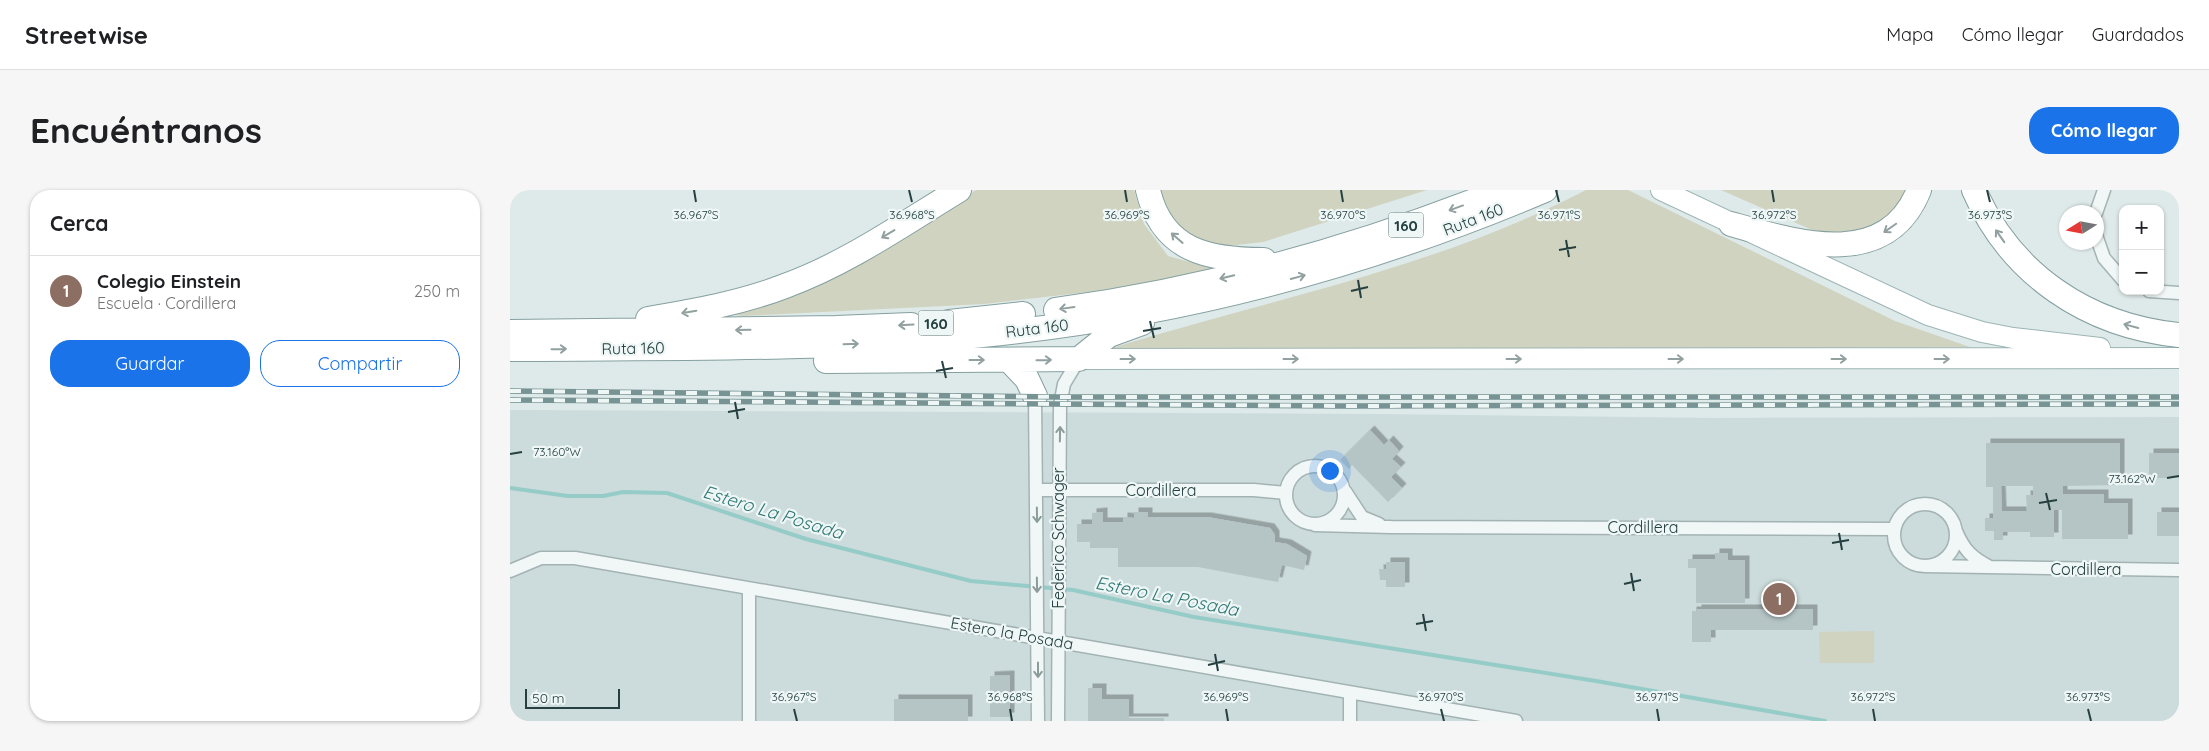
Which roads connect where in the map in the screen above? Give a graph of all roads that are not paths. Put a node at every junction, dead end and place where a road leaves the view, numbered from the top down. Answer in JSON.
{"nodes":[{"id":1,"x":960,"y":190,"type":"edge"},
{"id":2,"x":1148,"y":190,"type":"edge"},
{"id":3,"x":1502,"y":190,"type":"edge"},
{"id":4,"x":1545,"y":190,"type":"edge"},
{"id":5,"x":1661,"y":190,"type":"edge"},
{"id":6,"x":1919,"y":190,"type":"edge"},
{"id":7,"x":1974,"y":190,"type":"edge"},
{"id":8,"x":2104,"y":190,"type":"edge"},
{"id":9,"x":2099,"y":205,"type":"edge"},
{"id":10,"x":1731,"y":224,"type":"junction"},
{"id":11,"x":2100,"y":250,"type":"edge"},
{"id":12,"x":1308,"y":256,"type":"junction"},
{"id":13,"x":2119,"y":276,"type":"edge"},
{"id":14,"x":2164,"y":292,"type":"edge"},
{"id":15,"x":2179,"y":293,"type":"edge"},
{"id":16,"x":1200,"y":301,"type":"junction"},
{"id":17,"x":510,"y":332,"type":"edge"},
{"id":18,"x":558,"y":332,"type":"junction"},
{"id":19,"x":2179,"y":335,"type":"edge"},
{"id":20,"x":698,"y":348,"type":"junction"},
{"id":21,"x":510,"y":349,"type":"edge"},
{"id":22,"x":2179,"y":354,"type":"edge"},
{"id":23,"x":2179,"y":358,"type":"edge"},
{"id":24,"x":1079,"y":359,"type":"junction"},
{"id":25,"x":1009,"y":360,"type":"junction"},
{"id":26,"x":1035,"y":396,"type":"joint"},
{"id":27,"x":1036,"y":490,"type":"junction"},
{"id":28,"x":1058,"y":490,"type":"junction"},
{"id":29,"x":1345,"y":492,"type":"junction"},
{"id":30,"x":1286,"y":493,"type":"junction"},
{"id":31,"x":1315,"y":525,"type":"junction"},
{"id":32,"x":1391,"y":527,"type":"junction"},
{"id":33,"x":1894,"y":529,"type":"junction"},
{"id":34,"x":1956,"y":531,"type":"junction"},
{"id":35,"x":1925,"y":566,"type":"junction"},
{"id":36,"x":1992,"y":568,"type":"junction"},
{"id":37,"x":2179,"y":570,"type":"edge"},
{"id":38,"x":510,"y":571,"type":"edge"},
{"id":39,"x":749,"y":589,"type":"junction"},
{"id":40,"x":1038,"y":637,"type":"junction"},
{"id":41,"x":1058,"y":640,"type":"junction"},
{"id":42,"x":1350,"y":693,"type":"junction"},
{"id":43,"x":749,"y":721,"type":"edge"},
{"id":44,"x":1038,"y":721,"type":"edge"},
{"id":45,"x":1058,"y":721,"type":"edge"},
{"id":46,"x":1350,"y":721,"type":"edge"},
{"id":47,"x":1516,"y":721,"type":"edge"}],
"edges":[{"from":1,"to":18,"type":"highway","one_way":true},
{"from":12,"to":2,"type":"highway","one_way":true},
{"from":3,"to":12,"type":"highway","name":"Ruta 160","number":"160","one_way":true},
{"from":16,"to":4,"type":"highway","name":"Ruta 160","number":"160","one_way":true},
{"from":5,"to":10,"type":"main road"},
{"from":6,"to":10,"type":"highway","one_way":true},
{"from":19,"to":7,"type":"highway","one_way":true},
{"from":8,"to":9,"type":"street"},
{"from":10,"to":22,"type":"main road"},
{"from":11,"to":13,"type":"street"},
{"from":12,"to":18,"type":"highway","name":"Ruta 160","number":"160","one_way":true},
{"from":14,"to":15,"type":"street"},
{"from":20,"to":16,"type":"highway","name":"Ruta 160","number":"160","one_way":true},
{"from":16,"to":24,"type":"highway"},
{"from":17,"to":18,"type":"highway","name":"Ruta 160","number":"160"},
{"from":21,"to":20,"type":"highway","name":"Ruta 160","number":"160","one_way":true},
{"from":20,"to":25,"type":"highway","one_way":true},
{"from":24,"to":23,"type":"main road","one_way":true},
{"from":25,"to":24,"type":"highway","one_way":true},
{"from":28,"to":24,"type":"street","name":"Federico Schwager","one_way":true},
{"from":25,"to":26,"type":"highway"},
{"from":26,"to":27,"type":"street","name":"Federico Schwager"},
{"from":27,"to":28,"type":"street","name":"Cordillera"},
{"from":27,"to":40,"type":"street","name":"Federico Schwager","one_way":true},
{"from":28,"to":30,"type":"street","name":"Cordillera"},
{"from":28,"to":41,"type":"street","name":"Federico Schwager"},
{"from":29,"to":30,"type":"street","name":"Cordillera"},
{"from":29,"to":31,"type":"street"},
{"from":29,"to":32,"type":"street","name":"Cordillera"},
{"from":30,"to":31,"type":"street","name":"Cordillera"},
{"from":31,"to":32,"type":"street","name":"Cordillera"},
{"from":32,"to":33,"type":"street","name":"Cordillera"},
{"from":33,"to":34,"type":"street","name":"Cordillera"},
{"from":33,"to":35,"type":"street","name":"Cordillera"},
{"from":34,"to":35,"type":"street"},
{"from":34,"to":36,"type":"street","name":"Cordillera"},
{"from":35,"to":36,"type":"street","name":"Cordillera"},
{"from":36,"to":37,"type":"street","name":"Cordillera"},
{"from":38,"to":39,"type":"street","name":"Estero la Posada"},
{"from":39,"to":40,"type":"street","name":"Estero la Posada"},
{"from":39,"to":43,"type":"street"},
{"from":40,"to":41,"type":"street","name":"Estero la Posada"},
{"from":40,"to":44,"type":"street","name":"Federico Schwager","one_way":true},
{"from":41,"to":42,"type":"street","name":"Estero la Posada"},
{"from":41,"to":45,"type":"street","name":"Federico Schwager"},
{"from":42,"to":46,"type":"street"},
{"from":42,"to":47,"type":"street","name":"Estero la Posada"}]}
